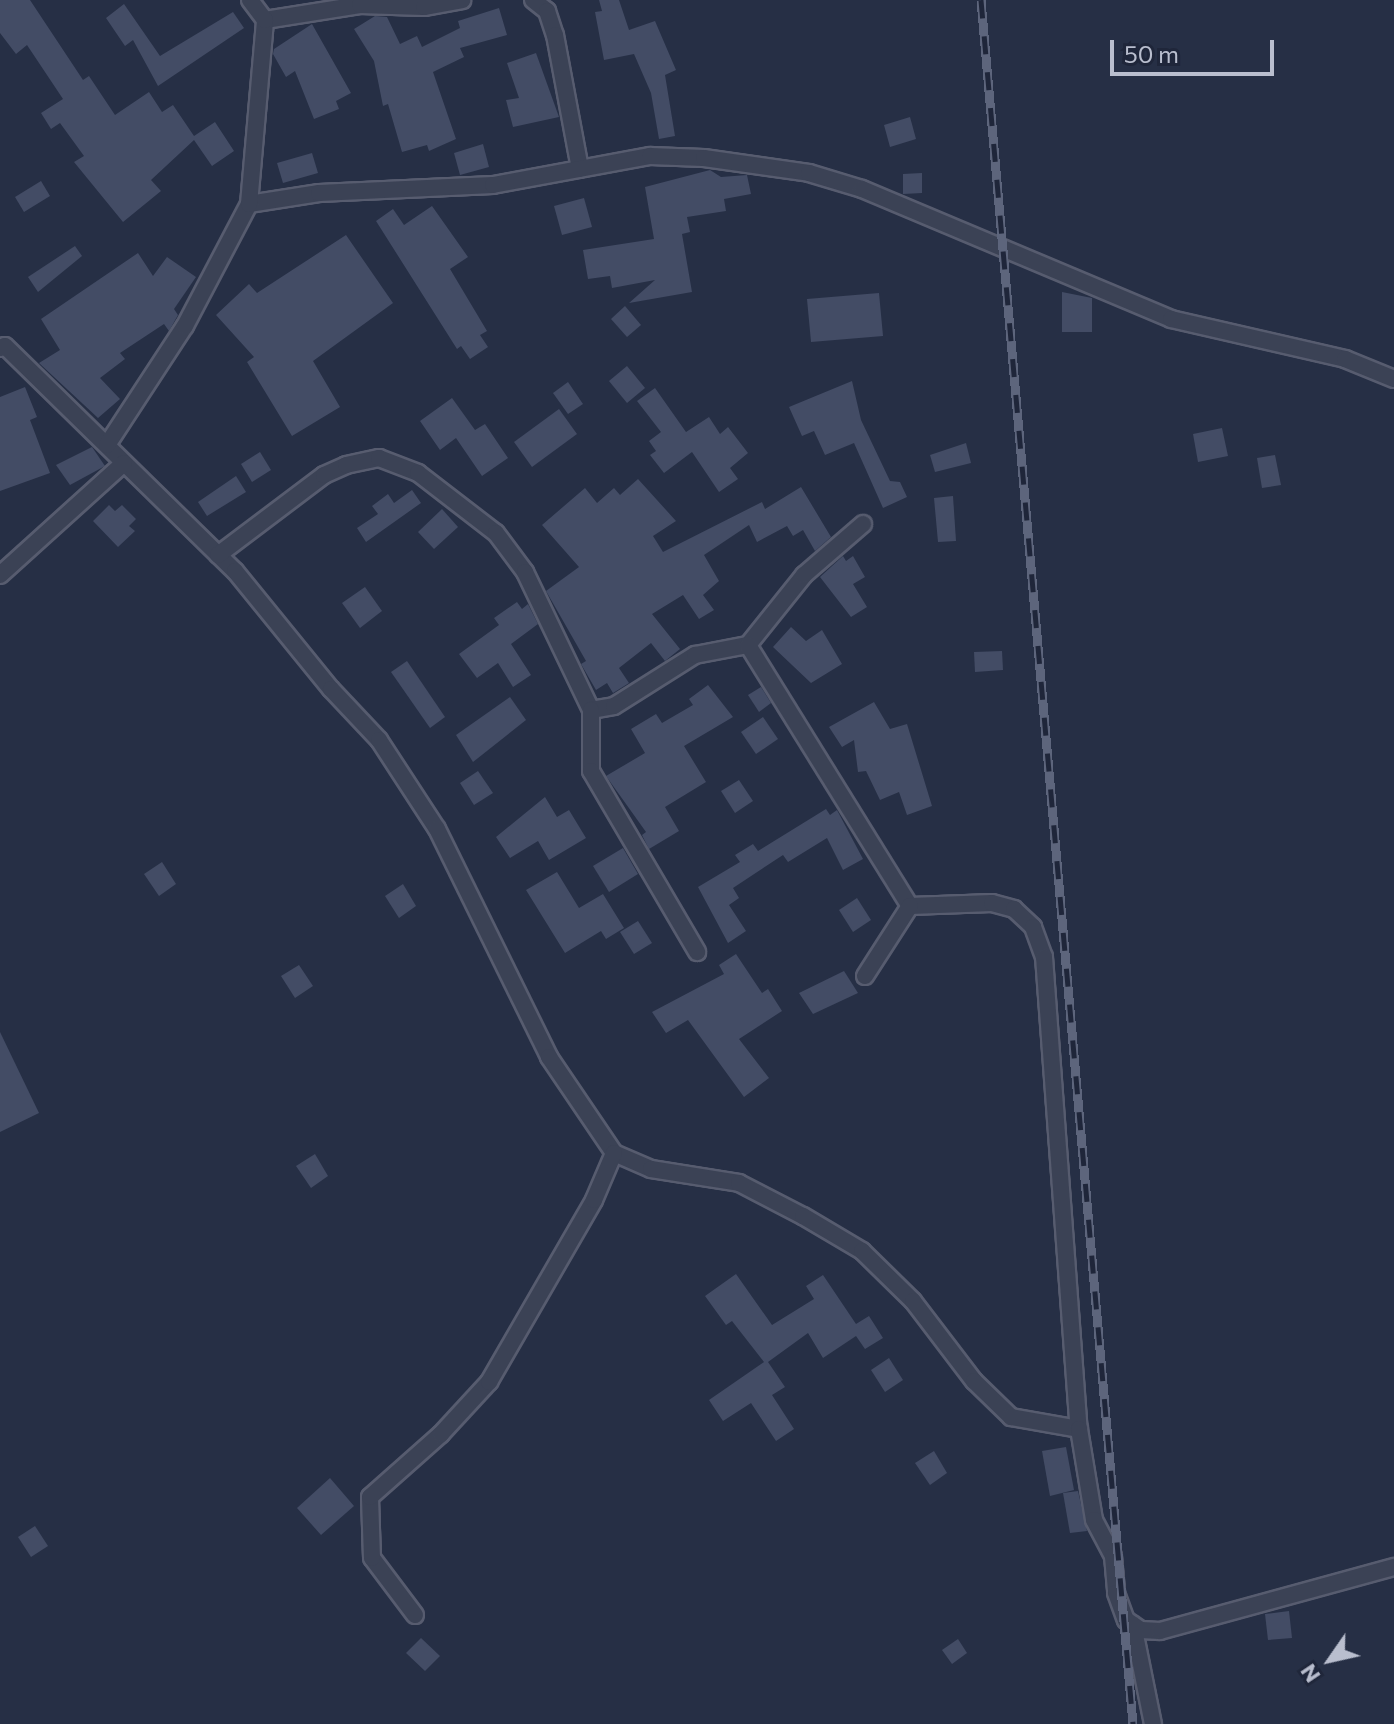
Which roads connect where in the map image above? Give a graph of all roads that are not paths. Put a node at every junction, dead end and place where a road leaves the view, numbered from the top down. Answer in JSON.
{"nodes":[{"id":1,"x":250,"y":0,"type":"edge"},
{"id":2,"x":462,"y":0,"type":"edge"},
{"id":3,"x":533,"y":0,"type":"edge"},
{"id":4,"x":265,"y":20,"type":"junction"},
{"id":5,"x":580,"y":169,"type":"junction"},
{"id":6,"x":249,"y":204,"type":"junction"},
{"id":7,"x":2,"y":343,"type":"edge"},
{"id":8,"x":1394,"y":379,"type":"edge"},
{"id":9,"x":107,"y":445,"type":"junction"},
{"id":10,"x":124,"y":463,"type":"junction"},
{"id":11,"x":863,"y":524,"type":"dead end"},
{"id":12,"x":218,"y":555,"type":"junction"},
{"id":13,"x":0,"y":575,"type":"edge"},
{"id":14,"x":748,"y":645,"type":"junction"},
{"id":15,"x":591,"y":710,"type":"junction"},
{"id":16,"x":910,"y":906,"type":"junction"},
{"id":17,"x":697,"y":952,"type":"dead end"},
{"id":18,"x":865,"y":976,"type":"dead end"},
{"id":19,"x":614,"y":1153,"type":"junction"},
{"id":20,"x":1079,"y":1429,"type":"junction"},
{"id":21,"x":1394,"y":1567,"type":"edge"},
{"id":22,"x":415,"y":1615,"type":"dead end"},
{"id":23,"x":1133,"y":1625,"type":"junction"},
{"id":24,"x":1153,"y":1724,"type":"edge"}],
"edges":[{"from":1,"to":4,"type":"street"},
{"from":2,"to":4,"type":"street"},
{"from":3,"to":5,"type":"street"},
{"from":4,"to":6,"type":"street"},
{"from":5,"to":6,"type":"street"},
{"from":5,"to":8,"type":"street"},
{"from":6,"to":9,"type":"street"},
{"from":7,"to":9,"type":"street"},
{"from":9,"to":10,"type":"street"},
{"from":10,"to":12,"type":"street"},
{"from":10,"to":13,"type":"street"},
{"from":11,"to":14,"type":"street"},
{"from":12,"to":15,"type":"street"},
{"from":12,"to":19,"type":"street"},
{"from":14,"to":15,"type":"street"},
{"from":14,"to":16,"type":"street"},
{"from":15,"to":17,"type":"street"},
{"from":16,"to":18,"type":"street"},
{"from":16,"to":20,"type":"street"},
{"from":19,"to":20,"type":"street"},
{"from":19,"to":22,"type":"street"},
{"from":20,"to":23,"type":"street"},
{"from":21,"to":23,"type":"street"},
{"from":23,"to":24,"type":"street"}]}
